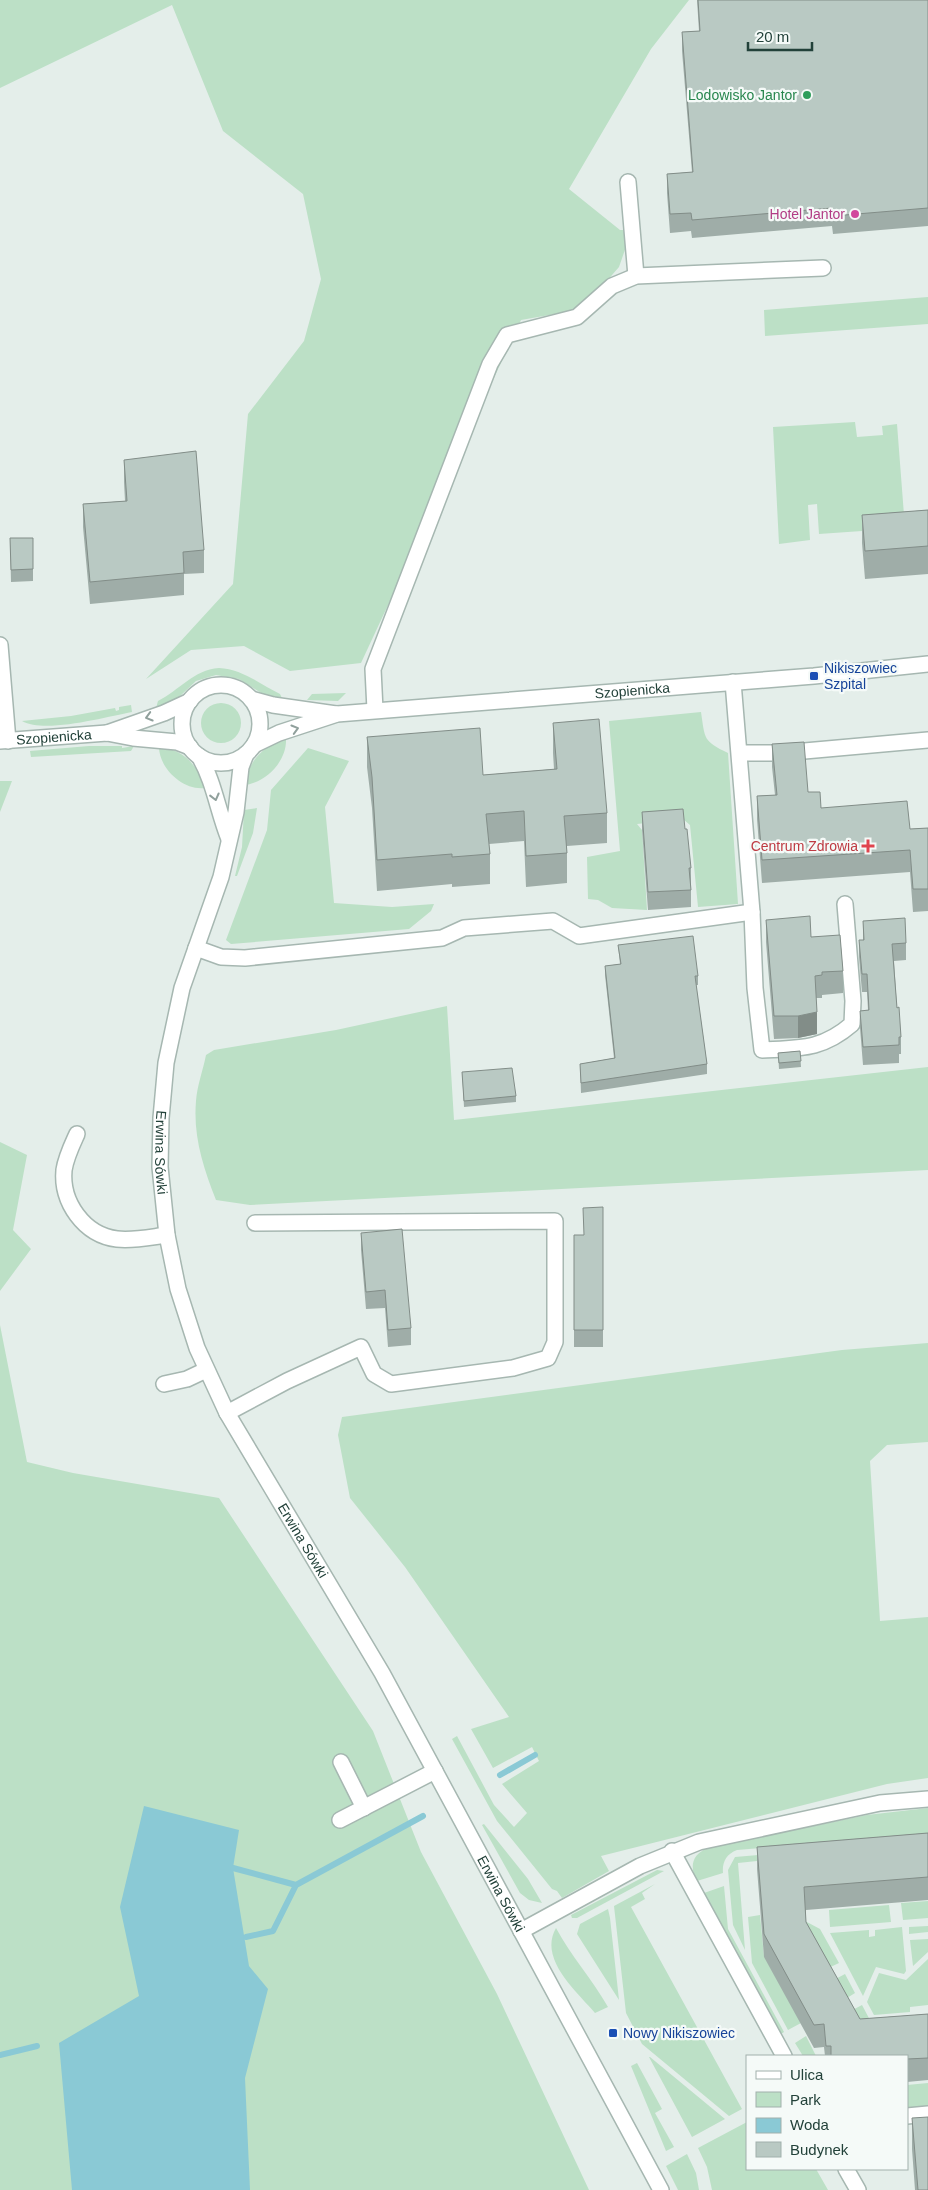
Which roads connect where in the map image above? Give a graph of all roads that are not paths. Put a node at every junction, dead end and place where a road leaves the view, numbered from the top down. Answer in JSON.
{"nodes":[{"id":1,"x":628,"y":182,"type":"dead end"},
{"id":2,"x":823,"y":268,"type":"dead end"},
{"id":3,"x":636,"y":276,"type":"junction"},
{"id":4,"x":0,"y":645,"type":"edge"},
{"id":5,"x":928,"y":664,"type":"edge"},
{"id":6,"x":733,"y":682,"type":"junction"},
{"id":7,"x":251,"y":699,"type":"junction"},
{"id":8,"x":190,"y":701,"type":"junction"},
{"id":9,"x":375,"y":710,"type":"junction"},
{"id":10,"x":337,"y":714,"type":"junction"},
{"id":11,"x":108,"y":733,"type":"junction"},
{"id":12,"x":928,"y":740,"type":"edge"},
{"id":13,"x":4,"y":741,"type":"edge"},
{"id":14,"x":250,"y":749,"type":"junction"},
{"id":15,"x":194,"y":751,"type":"junction"},
{"id":16,"x":740,"y":753,"type":"junction"},
{"id":17,"x":228,"y":839,"type":"junction"},
{"id":18,"x":844,"y":904,"type":"dead end"},
{"id":19,"x":752,"y":912,"type":"junction"},
{"id":20,"x":196,"y":948,"type":"junction"},
{"id":21,"x":77,"y":1134,"type":"dead end"},
{"id":22,"x":255,"y":1223,"type":"dead end"},
{"id":23,"x":167,"y":1235,"type":"junction"},
{"id":24,"x":206,"y":1370,"type":"junction"},
{"id":25,"x":164,"y":1384,"type":"dead end"},
{"id":26,"x":227,"y":1413,"type":"junction"},
{"id":27,"x":341,"y":1762,"type":"dead end"},
{"id":28,"x":435,"y":1771,"type":"junction"},
{"id":29,"x":928,"y":1799,"type":"edge"},
{"id":30,"x":364,"y":1808,"type":"junction"},
{"id":31,"x":340,"y":1820,"type":"dead end"},
{"id":32,"x":672,"y":1851,"type":"junction"},
{"id":33,"x":521,"y":1930,"type":"junction"},
{"id":34,"x":783,"y":2055,"type":"edge"},
{"id":35,"x":928,"y":2114,"type":"edge"},
{"id":36,"x":908,"y":2116,"type":"edge"},
{"id":37,"x":847,"y":2170,"type":"edge"},
{"id":38,"x":661,"y":2190,"type":"edge"},
{"id":39,"x":858,"y":2190,"type":"edge"}],
"edges":[{"from":1,"to":3,"type":"street"},
{"from":2,"to":3,"type":"street"},
{"from":3,"to":9,"type":"street"},
{"from":4,"to":13,"type":"street"},
{"from":5,"to":6,"type":"street","name":"Szopienicka"},
{"from":6,"to":9,"type":"street","name":"Szopienicka"},
{"from":6,"to":16,"type":"street"},
{"from":7,"to":8,"type":"street"},
{"from":7,"to":10,"type":"street","name":"Szopienicka"},
{"from":7,"to":14,"type":"street"},
{"from":8,"to":11,"type":"street","name":"Szopienicka","one_way":true},
{"from":8,"to":15,"type":"street"},
{"from":9,"to":10,"type":"street","name":"Szopienicka"},
{"from":14,"to":10,"type":"street","name":"Szopienicka","one_way":true},
{"from":11,"to":13,"type":"street","name":"Szopienicka"},
{"from":11,"to":15,"type":"street","name":"Szopienicka"},
{"from":12,"to":16,"type":"street"},
{"from":14,"to":15,"type":"street"},
{"from":14,"to":17,"type":"street","name":"Erwina Sówki"},
{"from":15,"to":17,"type":"street","one_way":true},
{"from":16,"to":19,"type":"street"},
{"from":17,"to":20,"type":"street","name":"Erwina Sówki"},
{"from":18,"to":19,"type":"street"},
{"from":19,"to":20,"type":"street"},
{"from":20,"to":23,"type":"street","name":"Erwina Sówki"},
{"from":21,"to":23,"type":"street"},
{"from":22,"to":26,"type":"street"},
{"from":23,"to":24,"type":"street","name":"Erwina Sówki"},
{"from":24,"to":25,"type":"street"},
{"from":24,"to":26,"type":"street","name":"Erwina Sówki"},
{"from":26,"to":28,"type":"street","name":"Erwina Sówki"},
{"from":27,"to":30,"type":"street"},
{"from":28,"to":30,"type":"street"},
{"from":28,"to":33,"type":"street","name":"Erwina Sówki"},
{"from":29,"to":32,"type":"street"},
{"from":30,"to":31,"type":"street"},
{"from":32,"to":33,"type":"street"},
{"from":32,"to":34,"type":"street"},
{"from":33,"to":38,"type":"street","name":"Erwina Sówki"},
{"from":35,"to":36,"type":"street"},
{"from":37,"to":39,"type":"street"}]}
